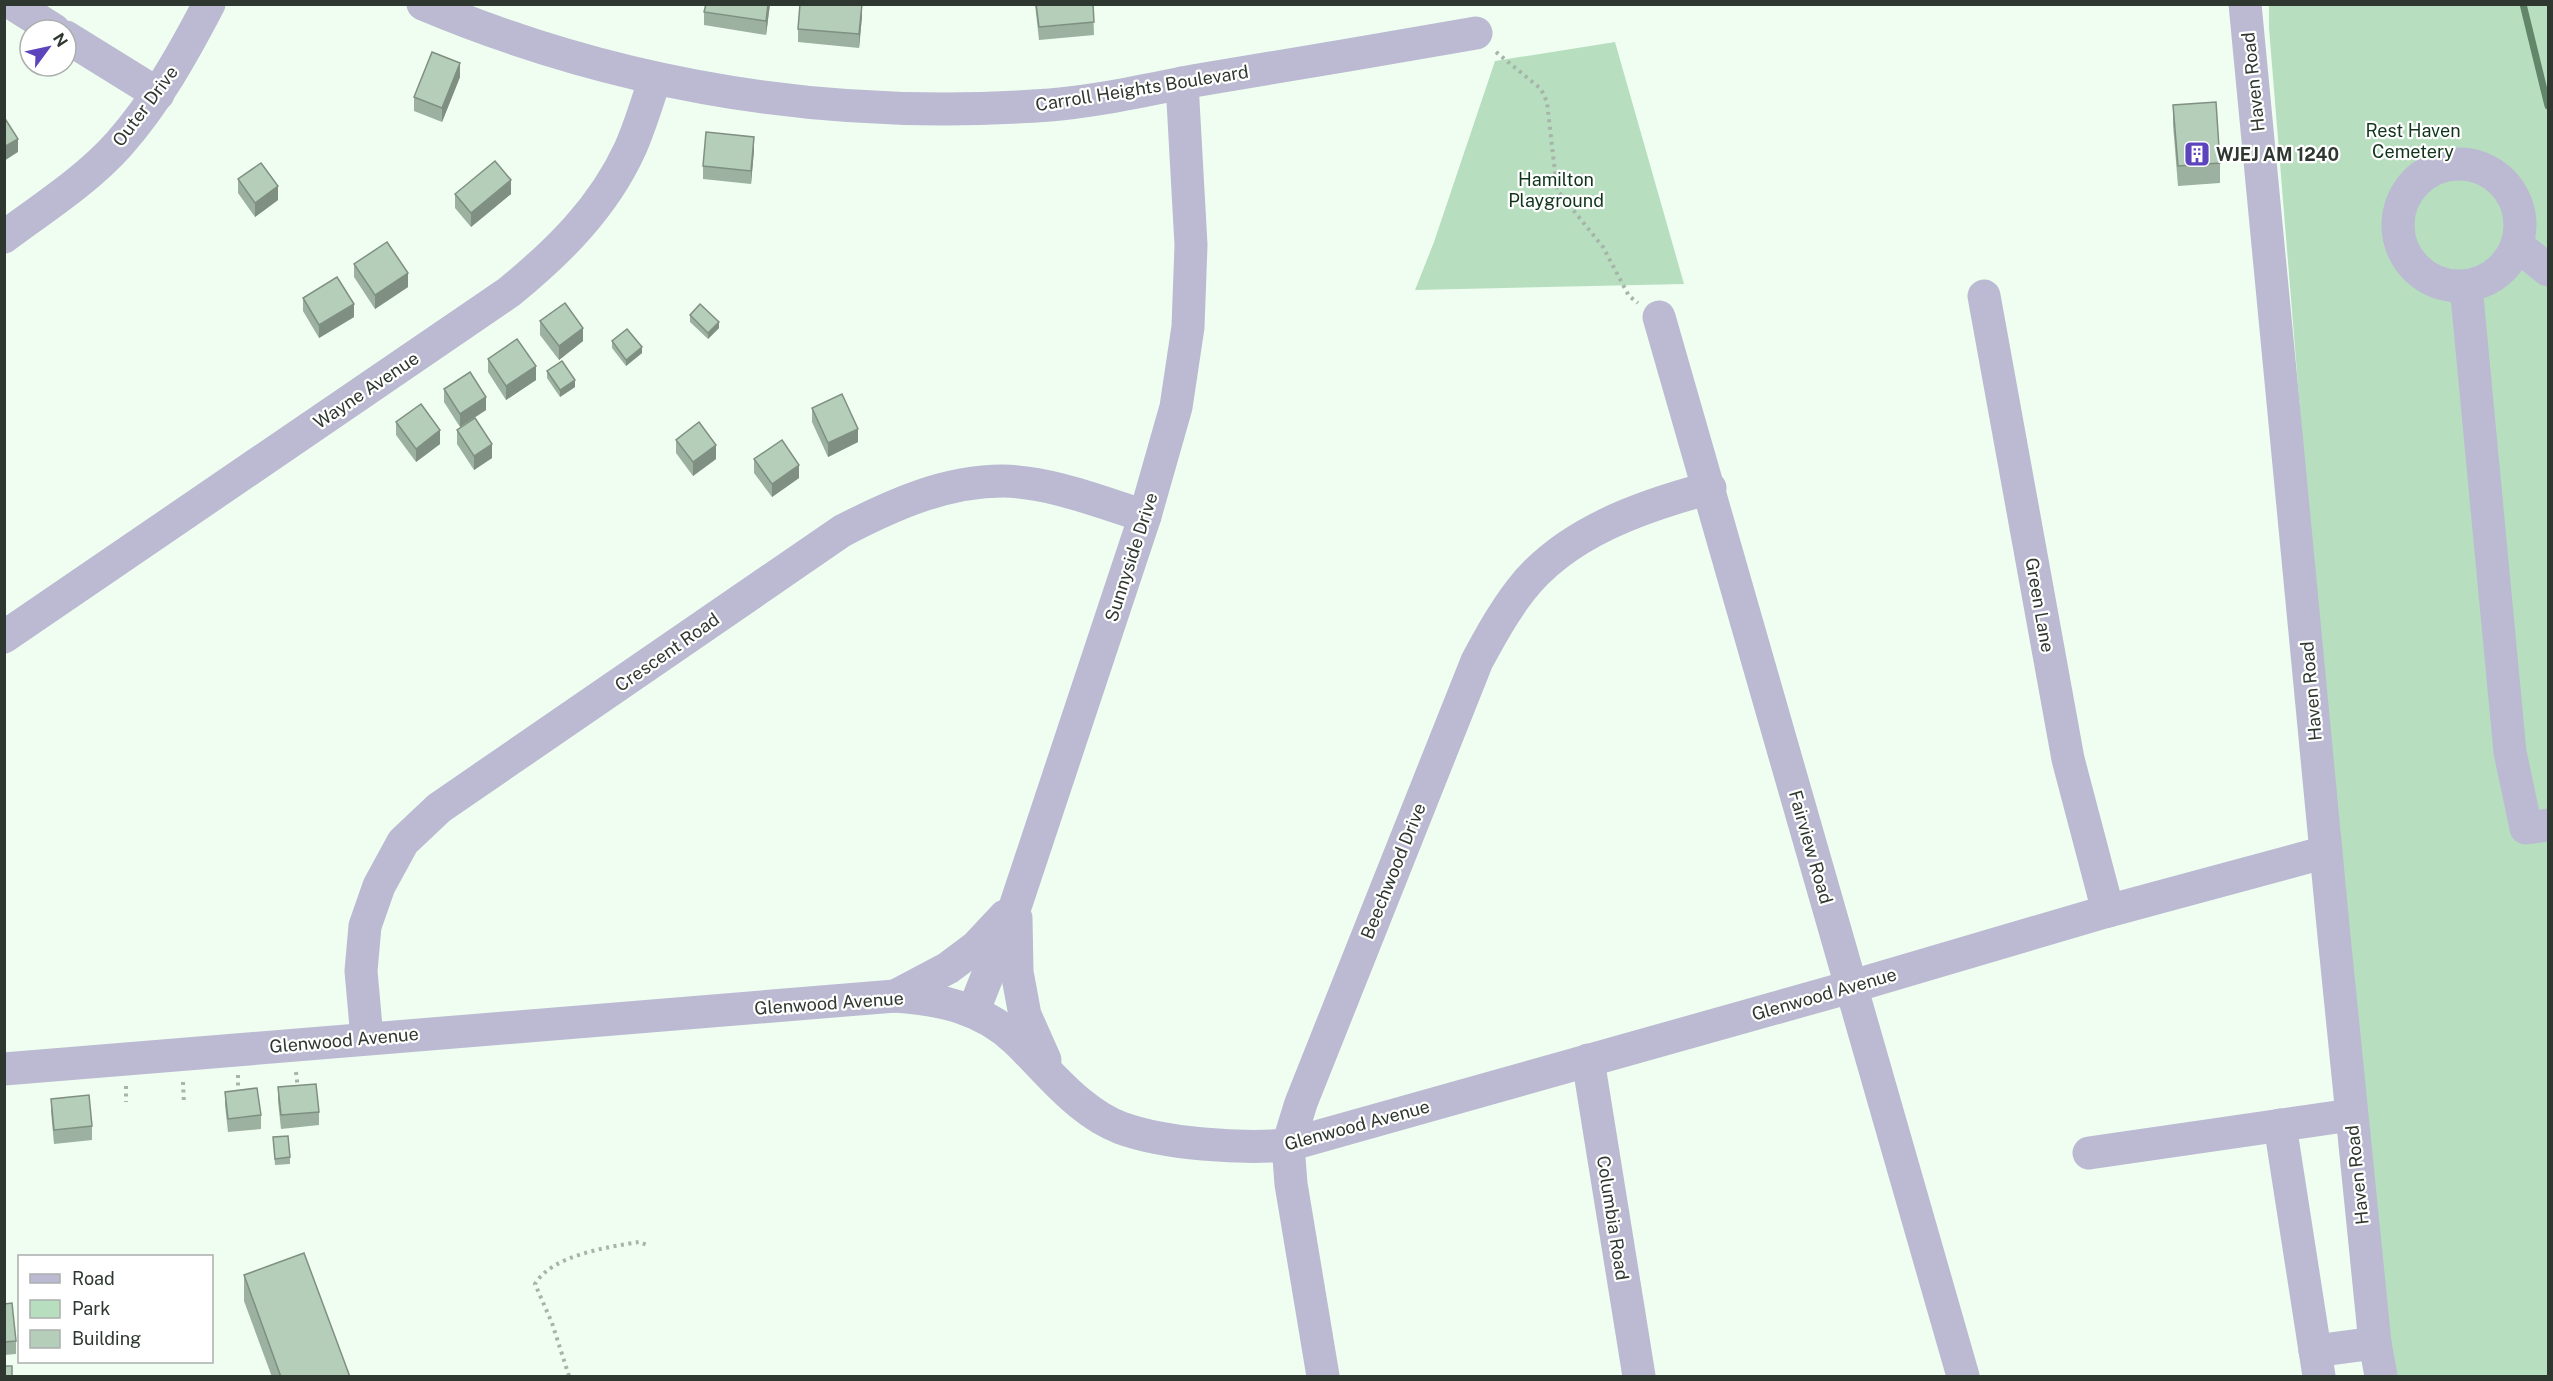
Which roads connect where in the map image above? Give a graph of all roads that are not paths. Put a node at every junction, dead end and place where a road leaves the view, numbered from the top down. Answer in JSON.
{"nodes":[{"id":1,"x":13,"y":4,"type":"edge"},
{"id":2,"x":209,"y":4,"type":"edge"},
{"id":3,"x":423,"y":4,"type":"edge"},
{"id":4,"x":2245,"y":4,"type":"edge"},
{"id":5,"x":35,"y":18,"type":"edge"},
{"id":6,"x":1476,"y":33,"type":"road end"},
{"id":7,"x":78,"y":44,"type":"edge"},
{"id":8,"x":654,"y":79,"type":"junction"},
{"id":9,"x":1182,"y":83,"type":"junction"},
{"id":10,"x":158,"y":94,"type":"junction"},
{"id":11,"x":4,"y":237,"type":"edge"},
{"id":12,"x":2517,"y":245,"type":"junction"},
{"id":13,"x":2548,"y":270,"type":"edge"},
{"id":14,"x":2466,"y":286,"type":"junction"},
{"id":15,"x":1984,"y":296,"type":"dead end"},
{"id":16,"x":1659,"y":317,"type":"road end"},
{"id":17,"x":1710,"y":488,"type":"junction"},
{"id":18,"x":1145,"y":516,"type":"junction"},
{"id":19,"x":4,"y":637,"type":"edge"},
{"id":20,"x":2548,"y":825,"type":"edge"},
{"id":21,"x":2326,"y":852,"type":"junction"},
{"id":22,"x":1016,"y":904,"type":"junction"},
{"id":23,"x":2108,"y":911,"type":"junction"},
{"id":24,"x":1850,"y":987,"type":"junction"},
{"id":25,"x":895,"y":996,"type":"junction"},
{"id":26,"x":973,"y":1012,"type":"junction"},
{"id":27,"x":367,"y":1038,"type":"junction"},
{"id":28,"x":1588,"y":1060,"type":"junction"},
{"id":29,"x":4,"y":1069,"type":"edge"},
{"id":30,"x":1052,"y":1077,"type":"junction"},
{"id":31,"x":2351,"y":1115,"type":"junction"},
{"id":32,"x":2280,"y":1125,"type":"junction"},
{"id":33,"x":1288,"y":1145,"type":"junction"},
{"id":34,"x":2089,"y":1153,"type":"dead end"},
{"id":35,"x":2375,"y":1342,"type":"junction"},
{"id":36,"x":2317,"y":1364,"type":"edge"},
{"id":37,"x":1323,"y":1377,"type":"edge"},
{"id":38,"x":1639,"y":1377,"type":"edge"},
{"id":39,"x":1963,"y":1377,"type":"edge"},
{"id":40,"x":2381,"y":1377,"type":"edge"}],
"edges":[{"from":1,"to":5,"type":"street"},
{"from":2,"to":10,"type":"street","name":"Outer Drive"},
{"from":3,"to":8,"type":"street","name":"Carroll Heights Boulevard"},
{"from":4,"to":21,"type":"street","name":"Haven Road"},
{"from":6,"to":9,"type":"street","name":"Carroll Heights Boulevard"},
{"from":7,"to":10,"type":"street"},
{"from":8,"to":9,"type":"street","name":"Carroll Heights Boulevard"},
{"from":8,"to":19,"type":"street","name":"Wayne Avenue"},
{"from":9,"to":18,"type":"street","name":"Sunnyside Drive"},
{"from":10,"to":11,"type":"street","name":"Outer Drive"},
{"from":12,"to":13,"type":"street"},
{"from":12,"to":14,"type":"street"},
{"from":12,"to":14,"type":"street"},
{"from":14,"to":20,"type":"street"},
{"from":15,"to":23,"type":"street","name":"Green Lane"},
{"from":16,"to":17,"type":"street","name":"Fairview Road"},
{"from":17,"to":24,"type":"street","name":"Fairview Road"},
{"from":17,"to":33,"type":"street","name":"Beechwood Drive"},
{"from":18,"to":22,"type":"street","name":"Sunnyside Drive"},
{"from":18,"to":27,"type":"street","name":"Crescent Road"},
{"from":21,"to":23,"type":"street","name":"Glenwood Avenue"},
{"from":21,"to":31,"type":"street","name":"Haven Road"},
{"from":22,"to":25,"type":"street"},
{"from":22,"to":26,"type":"street","name":"Sunnyside Drive"},
{"from":22,"to":30,"type":"street"},
{"from":23,"to":24,"type":"street","name":"Glenwood Avenue"},
{"from":24,"to":28,"type":"street","name":"Glenwood Avenue"},
{"from":24,"to":39,"type":"street","name":"Fairview Road"},
{"from":25,"to":26,"type":"street","name":"Glenwood Avenue"},
{"from":25,"to":27,"type":"street","name":"Glenwood Avenue"},
{"from":26,"to":30,"type":"street","name":"Glenwood Avenue"},
{"from":27,"to":29,"type":"street","name":"Glenwood Avenue"},
{"from":28,"to":33,"type":"street","name":"Glenwood Avenue"},
{"from":28,"to":38,"type":"street","name":"Columbia Road"},
{"from":30,"to":33,"type":"street","name":"Glenwood Avenue"},
{"from":31,"to":32,"type":"street"},
{"from":31,"to":35,"type":"street","name":"Haven Road"},
{"from":32,"to":34,"type":"street"},
{"from":32,"to":36,"type":"street"},
{"from":33,"to":37,"type":"street","name":"Beechwood Drive"},
{"from":35,"to":36,"type":"street"},
{"from":35,"to":40,"type":"street","name":"Haven Road"}]}
